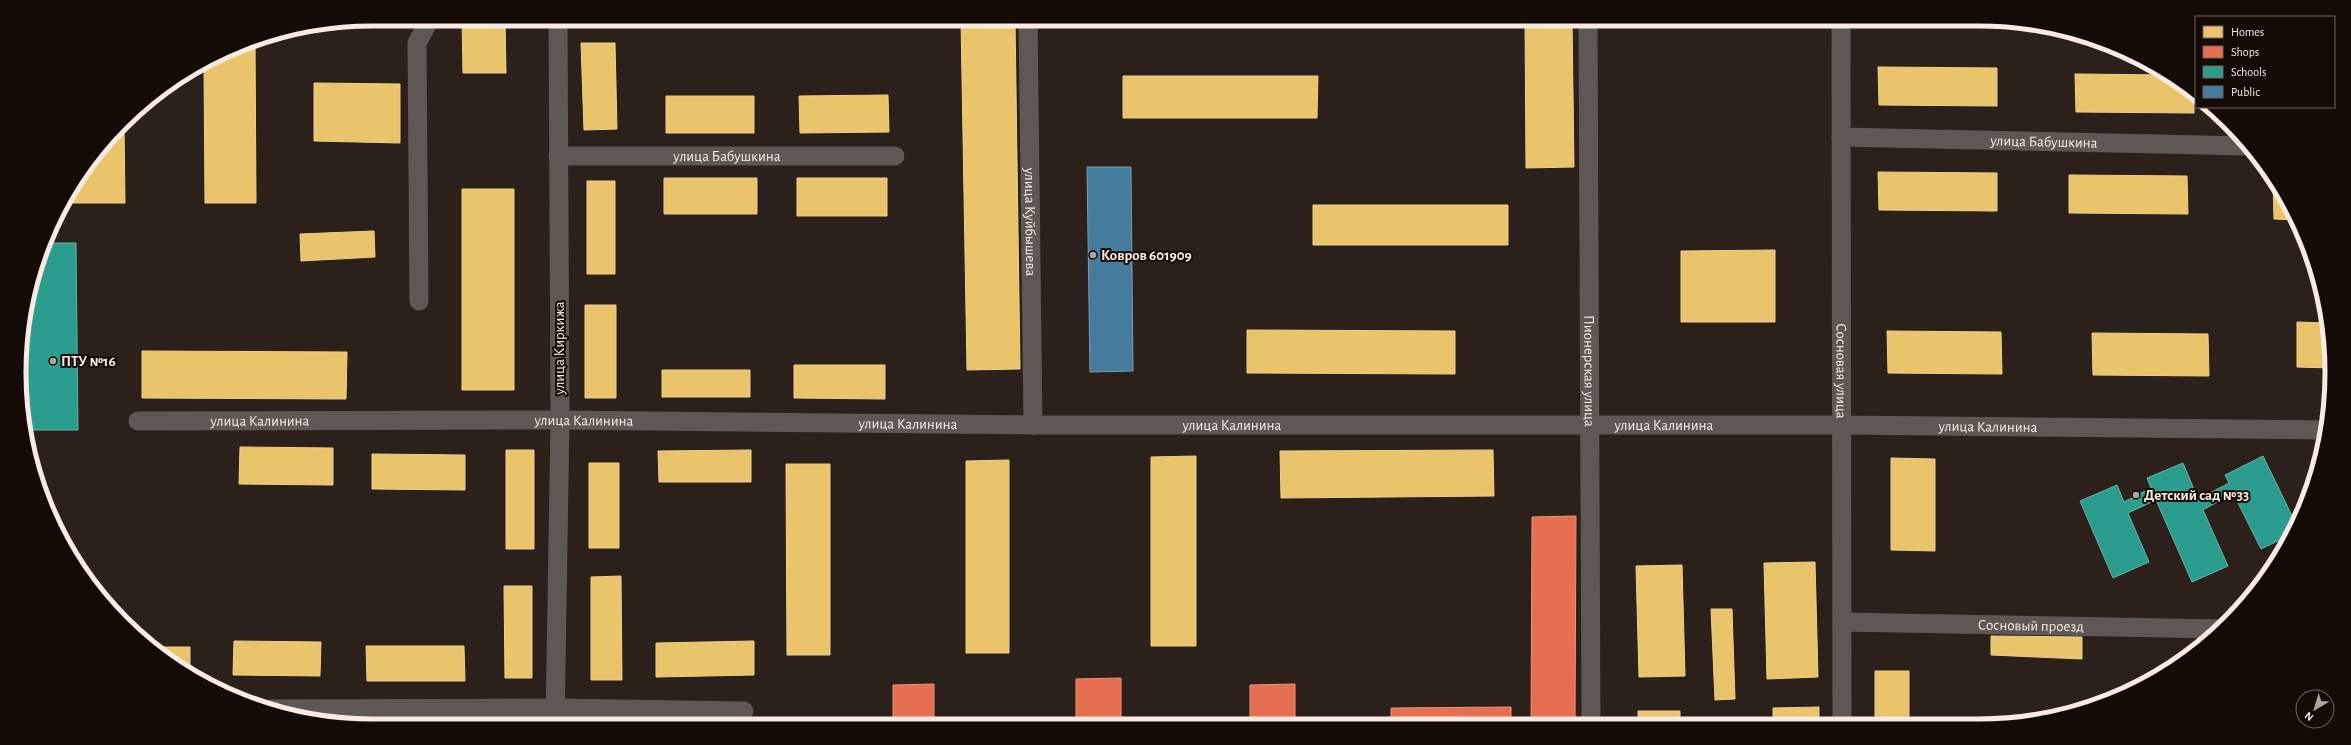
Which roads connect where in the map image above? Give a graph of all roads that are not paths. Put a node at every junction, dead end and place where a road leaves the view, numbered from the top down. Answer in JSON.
{"nodes":[{"id":1,"x":426,"y":26,"type":"edge"},
{"id":2,"x":558,"y":26,"type":"edge"},
{"id":3,"x":1028,"y":26,"type":"edge"},
{"id":4,"x":1588,"y":26,"type":"edge"},
{"id":5,"x":1841,"y":26,"type":"edge"},
{"id":6,"x":1841,"y":137,"type":"junction"},
{"id":7,"x":2240,"y":146,"type":"edge"},
{"id":8,"x":558,"y":156,"type":"junction"},
{"id":9,"x":895,"y":156,"type":"dead end"},
{"id":10,"x":419,"y":301,"type":"dead end"},
{"id":11,"x":560,"y":420,"type":"junction"},
{"id":12,"x":138,"y":421,"type":"dead end"},
{"id":13,"x":1033,"y":425,"type":"junction"},
{"id":14,"x":1842,"y":425,"type":"junction"},
{"id":15,"x":1591,"y":427,"type":"junction"},
{"id":16,"x":2320,"y":430,"type":"edge"},
{"id":17,"x":1842,"y":622,"type":"junction"},
{"id":18,"x":2212,"y":629,"type":"edge"},
{"id":19,"x":295,"y":710,"type":"edge"},
{"id":20,"x":744,"y":711,"type":"dead end"},
{"id":21,"x":556,"y":717,"type":"edge"},
{"id":22,"x":1591,"y":719,"type":"edge"},
{"id":23,"x":1842,"y":719,"type":"edge"}],
"edges":[{"from":1,"to":10,"type":"street"},
{"from":2,"to":8,"type":"street","name":"улица Киркижа"},
{"from":3,"to":13,"type":"street","name":"улица Куйбышева"},
{"from":4,"to":15,"type":"street","name":"Пионерская улица"},
{"from":5,"to":6,"type":"street","name":"Сосновая улица"},
{"from":6,"to":7,"type":"street","name":"улица Бабушкина"},
{"from":6,"to":14,"type":"street","name":"Сосновая улица"},
{"from":8,"to":9,"type":"street","name":"улица Бабушкина"},
{"from":8,"to":11,"type":"street","name":"улица Киркижа"},
{"from":11,"to":12,"type":"street","name":"улица Калинина"},
{"from":11,"to":13,"type":"street","name":"улица Калинина"},
{"from":11,"to":21,"type":"street","name":"улица Киркижа"},
{"from":13,"to":15,"type":"street","name":"улица Калинина"},
{"from":14,"to":15,"type":"street","name":"улица Калинина"},
{"from":14,"to":16,"type":"street","name":"улица Калинина"},
{"from":14,"to":17,"type":"street","name":"Сосновая улица"},
{"from":15,"to":22,"type":"street","name":"Пионерская улица"},
{"from":17,"to":18,"type":"street","name":"Сосновый проезд"},
{"from":17,"to":23,"type":"street","name":"Сосновая улица"},
{"from":19,"to":21,"type":"street"},
{"from":20,"to":21,"type":"street"}]}
